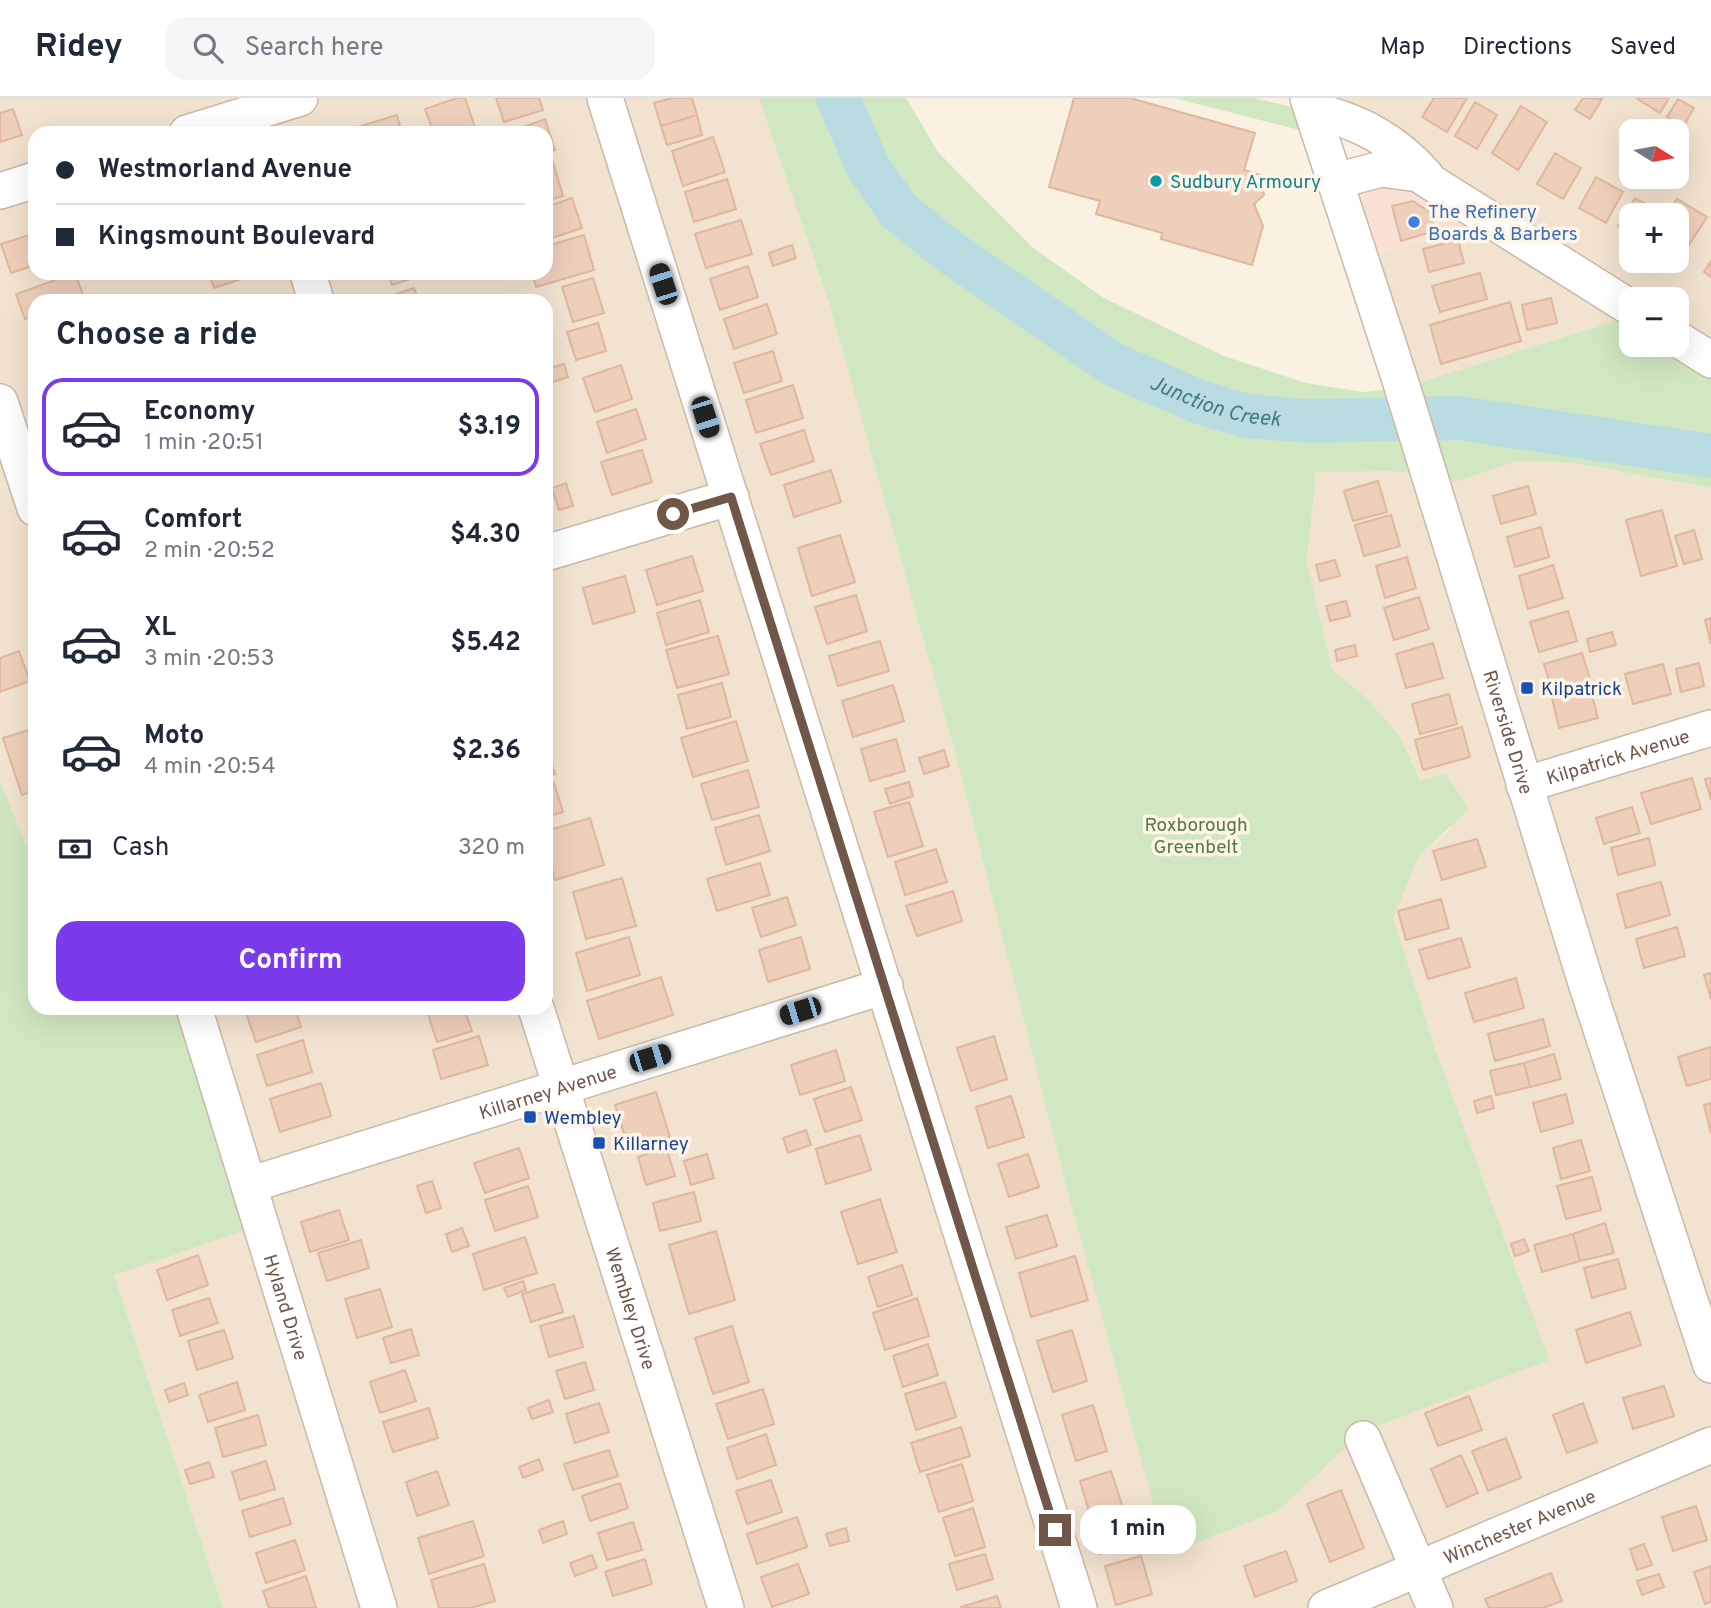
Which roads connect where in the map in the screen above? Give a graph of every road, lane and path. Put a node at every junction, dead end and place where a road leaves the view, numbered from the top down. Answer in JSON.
{"nodes":[{"id":1,"x":300,"y":98,"type":"edge"},
{"id":2,"x":605,"y":98,"type":"edge"},
{"id":3,"x":1310,"y":104,"type":"edge"},
{"id":4,"x":260,"y":114,"type":"edge"},
{"id":5,"x":214,"y":126,"type":"edge"},
{"id":6,"x":1429,"y":179,"type":"junction"},
{"id":7,"x":1336,"y":181,"type":"junction"},
{"id":8,"x":28,"y":182,"type":"edge"},
{"id":9,"x":0,"y":191,"type":"edge"},
{"id":10,"x":1619,"y":301,"type":"edge"},
{"id":11,"x":1689,"y":346,"type":"edge"},
{"id":12,"x":1711,"y":360,"type":"edge"},
{"id":13,"x":0,"y":402,"type":"edge"},
{"id":14,"x":28,"y":488,"type":"edge"},
{"id":15,"x":731,"y":497,"type":"junction"},
{"id":16,"x":553,"y":551,"type":"edge"},
{"id":17,"x":1711,"y":728,"type":"edge"},
{"id":18,"x":1524,"y":785,"type":"junction"},
{"id":19,"x":885,"y":986,"type":"junction"},
{"id":20,"x":196,"y":1015,"type":"edge"},
{"id":21,"x":538,"y":1015,"type":"edge"},
{"id":22,"x":560,"y":1086,"type":"junction"},
{"id":23,"x":249,"y":1185,"type":"junction"},
{"id":24,"x":1711,"y":1365,"type":"edge"},
{"id":25,"x":1363,"y":1439,"type":"dead end"},
{"id":26,"x":1711,"y":1445,"type":"edge"},
{"id":27,"x":1418,"y":1568,"type":"junction"},
{"id":28,"x":379,"y":1608,"type":"edge"},
{"id":29,"x":726,"y":1608,"type":"edge"},
{"id":30,"x":1079,"y":1608,"type":"edge"},
{"id":31,"x":1326,"y":1608,"type":"edge"},
{"id":32,"x":1435,"y":1608,"type":"edge"}],
"edges":[{"from":1,"to":4,"type":"street"},
{"from":2,"to":15,"type":"street"},
{"from":3,"to":6,"type":"street"},
{"from":3,"to":7,"type":"street","name":"Riverside Drive"},
{"from":4,"to":5,"type":"street"},
{"from":6,"to":7,"type":"street"},
{"from":6,"to":10,"type":"street"},
{"from":7,"to":18,"type":"street","name":"Riverside Drive"},
{"from":8,"to":9,"type":"street"},
{"from":11,"to":12,"type":"street"},
{"from":13,"to":14,"type":"street"},
{"from":15,"to":16,"type":"street"},
{"from":15,"to":19,"type":"street"},
{"from":17,"to":18,"type":"street","name":"Kilpatrick Avenue"},
{"from":18,"to":24,"type":"street","name":"Riverside Drive"},
{"from":19,"to":22,"type":"street","name":"Killarney Avenue"},
{"from":19,"to":30,"type":"street"},
{"from":20,"to":23,"type":"street","name":"Hyland Drive"},
{"from":21,"to":22,"type":"street","name":"Wembley Drive"},
{"from":22,"to":23,"type":"street","name":"Killarney Avenue"},
{"from":22,"to":29,"type":"street","name":"Wembley Drive"},
{"from":23,"to":28,"type":"street","name":"Hyland Drive"},
{"from":25,"to":27,"type":"street"},
{"from":26,"to":27,"type":"street","name":"Winchester Avenue"},
{"from":27,"to":31,"type":"street","name":"Winchester Avenue"},
{"from":27,"to":32,"type":"street"}]}
